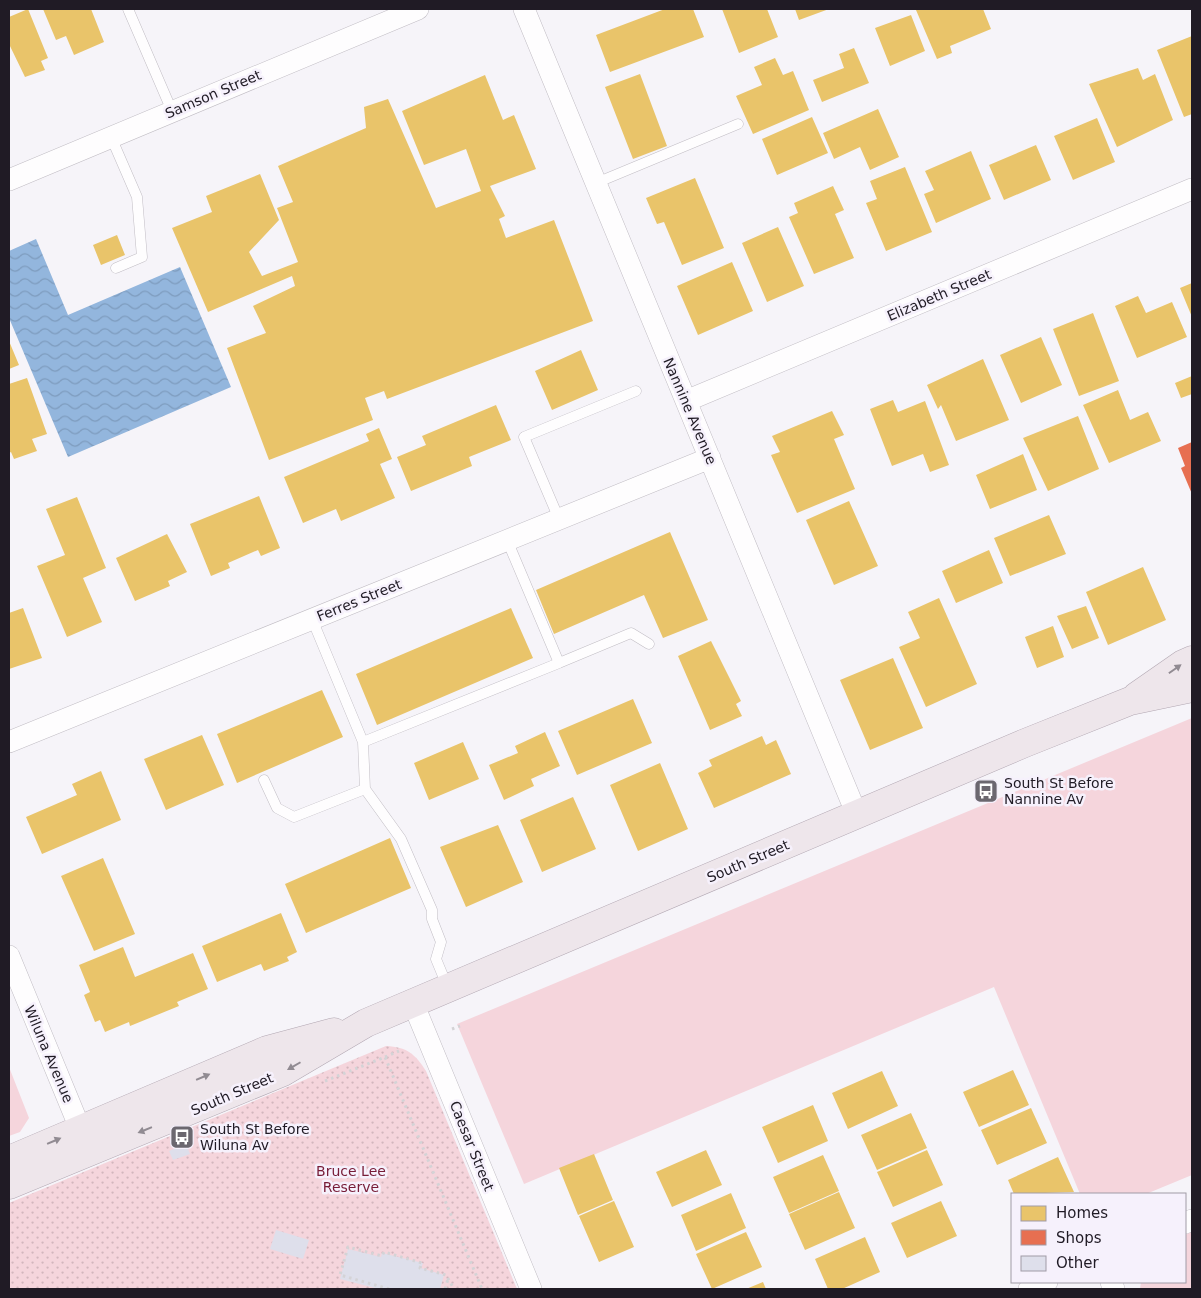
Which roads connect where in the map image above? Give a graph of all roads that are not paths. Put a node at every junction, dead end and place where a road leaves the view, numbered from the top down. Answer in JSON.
{"nodes":[{"id":1,"x":128,"y":9,"type":"edge"},
{"id":2,"x":418,"y":9,"type":"edge"},
{"id":3,"x":524,"y":9,"type":"edge"},
{"id":4,"x":172,"y":111,"type":"junction"},
{"id":5,"x":738,"y":124,"type":"dead end"},
{"id":6,"x":111,"y":136,"type":"junction"},
{"id":7,"x":9,"y":180,"type":"edge"},
{"id":8,"x":596,"y":183,"type":"junction"},
{"id":9,"x":1192,"y":189,"type":"edge"},
{"id":10,"x":116,"y":268,"type":"dead end"},
{"id":11,"x":636,"y":390,"type":"dead end"},
{"id":12,"x":686,"y":401,"type":"junction"},
{"id":13,"x":710,"y":458,"type":"junction"},
{"id":14,"x":560,"y":519,"type":"junction"},
{"id":15,"x":507,"y":540,"type":"junction"},
{"id":16,"x":312,"y":619,"type":"junction"},
{"id":17,"x":649,"y":644,"type":"dead end"},
{"id":18,"x":1192,"y":660,"type":"edge"},
{"id":19,"x":559,"y":663,"type":"junction"},
{"id":20,"x":1192,"y":688,"type":"edge"},
{"id":21,"x":1130,"y":701,"type":"junction"},
{"id":22,"x":9,"y":742,"type":"edge"},
{"id":23,"x":363,"y":742,"type":"junction"},
{"id":24,"x":264,"y":780,"type":"dead end"},
{"id":25,"x":365,"y":789,"type":"junction"},
{"id":26,"x":857,"y":814,"type":"junction"},
{"id":27,"x":9,"y":956,"type":"edge"},
{"id":28,"x":448,"y":988,"type":"junction"},
{"id":29,"x":413,"y":1003,"type":"junction"},
{"id":30,"x":86,"y":1140,"type":"junction"},
{"id":31,"x":9,"y":1160,"type":"edge"},
{"id":32,"x":9,"y":1185,"type":"edge"},
{"id":33,"x":1044,"y":1283,"type":"edge"},
{"id":34,"x":531,"y":1289,"type":"edge"},
{"id":35,"x":1029,"y":1289,"type":"edge"}],
"edges":[{"from":1,"to":4,"type":"lane"},
{"from":2,"to":4,"type":"street","name":"Samson Street"},
{"from":3,"to":8,"type":"street","name":"Nannine Avenue"},
{"from":4,"to":6,"type":"street","name":"Samson Street"},
{"from":5,"to":8,"type":"lane"},
{"from":6,"to":7,"type":"street","name":"Samson Street"},
{"from":6,"to":10,"type":"lane"},
{"from":8,"to":12,"type":"street","name":"Nannine Avenue"},
{"from":9,"to":12,"type":"street","name":"Elizabeth Street"},
{"from":11,"to":14,"type":"lane"},
{"from":12,"to":13,"type":"street","name":"Nannine Avenue"},
{"from":13,"to":14,"type":"street","name":"Ferres Street"},
{"from":13,"to":26,"type":"street","name":"Nannine Avenue"},
{"from":14,"to":15,"type":"street","name":"Ferres Street"},
{"from":15,"to":16,"type":"street","name":"Ferres Street"},
{"from":15,"to":19,"type":"lane"},
{"from":16,"to":22,"type":"street","name":"Ferres Street"},
{"from":16,"to":23,"type":"lane"},
{"from":17,"to":19,"type":"lane"},
{"from":21,"to":18,"type":"main road","name":"South Street","one_way":true},
{"from":19,"to":23,"type":"lane"},
{"from":20,"to":21,"type":"main road","name":"South Street"},
{"from":21,"to":26,"type":"main road","name":"South Street"},
{"from":23,"to":25,"type":"lane"},
{"from":24,"to":25,"type":"lane"},
{"from":25,"to":28,"type":"lane"},
{"from":26,"to":28,"type":"main road","name":"South Street"},
{"from":27,"to":30,"type":"street","name":"Wiluna Avenue"},
{"from":28,"to":29,"type":"main road","name":"South Street"},
{"from":29,"to":30,"type":"main road","name":"South Street"},
{"from":29,"to":34,"type":"street","name":"Caesar Street"},
{"from":31,"to":30,"type":"main road","name":"South Street","one_way":true},
{"from":30,"to":32,"type":"main road","name":"South Street"},
{"from":33,"to":35,"type":"street"}]}
